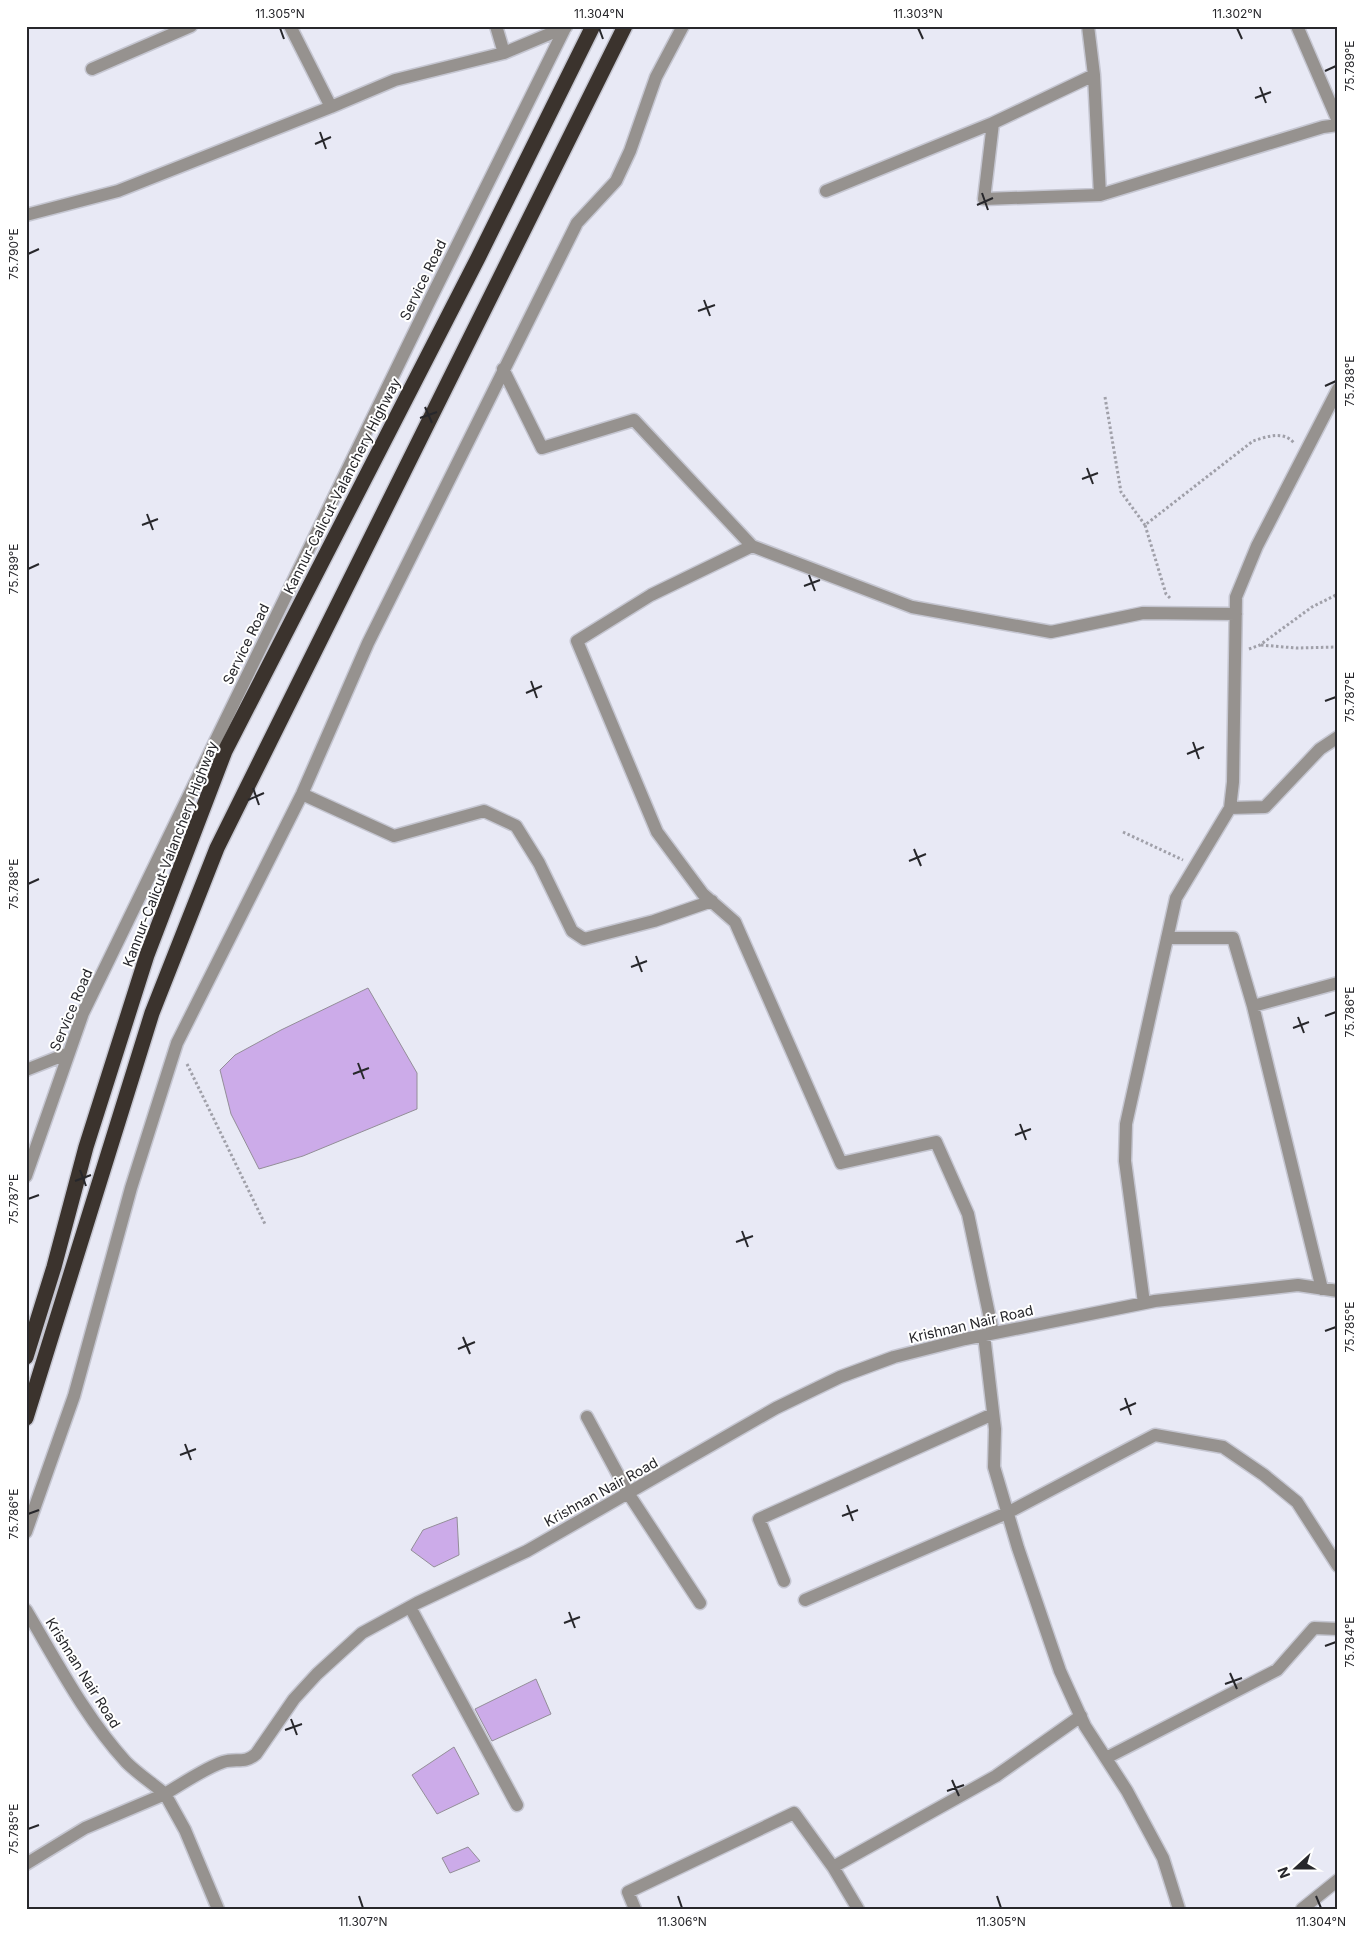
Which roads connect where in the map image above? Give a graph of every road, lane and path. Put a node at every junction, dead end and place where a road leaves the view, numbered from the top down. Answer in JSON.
{"nodes":[{"id":1,"x":191,"y":26,"type":"edge"},
{"id":2,"x":290,"y":26,"type":"edge"},
{"id":3,"x":496,"y":26,"type":"edge"},
{"id":4,"x":593,"y":26,"type":"edge"},
{"id":5,"x":625,"y":26,"type":"edge"},
{"id":6,"x":683,"y":26,"type":"edge"},
{"id":7,"x":1088,"y":26,"type":"edge"},
{"id":8,"x":1297,"y":26,"type":"edge"},
{"id":9,"x":566,"y":27,"type":"edge"},
{"id":10,"x":504,"y":52,"type":"junction"},
{"id":11,"x":92,"y":69,"type":"dead end"},
{"id":12,"x":1094,"y":75,"type":"junction"},
{"id":13,"x":331,"y":107,"type":"junction"},
{"id":14,"x":993,"y":123,"type":"junction"},
{"id":15,"x":1338,"y":123,"type":"edge"},
{"id":16,"x":826,"y":191,"type":"dead end"},
{"id":17,"x":1100,"y":195,"type":"junction"},
{"id":18,"x":26,"y":215,"type":"edge"},
{"id":19,"x":503,"y":370,"type":"junction"},
{"id":20,"x":1338,"y":389,"type":"edge"},
{"id":21,"x":1105,"y":397,"type":"dead end"},
{"id":22,"x":1304,"y":454,"type":"junction"},
{"id":23,"x":1144,"y":525,"type":"junction"},
{"id":24,"x":752,"y":546,"type":"junction"},
{"id":25,"x":1338,"y":594,"type":"edge"},
{"id":26,"x":1174,"y":603,"type":"dead end"},
{"id":27,"x":1236,"y":614,"type":"junction"},
{"id":28,"x":1260,"y":645,"type":"junction"},
{"id":29,"x":1338,"y":647,"type":"edge"},
{"id":30,"x":1235,"y":651,"type":"junction"},
{"id":31,"x":1338,"y":737,"type":"edge"},
{"id":32,"x":302,"y":794,"type":"junction"},
{"id":33,"x":1230,"y":808,"type":"junction"},
{"id":34,"x":1123,"y":832,"type":"dead end"},
{"id":35,"x":1196,"y":865,"type":"junction"},
{"id":36,"x":712,"y":901,"type":"junction"},
{"id":37,"x":1167,"y":938,"type":"junction"},
{"id":38,"x":1338,"y":983,"type":"edge"},
{"id":39,"x":1253,"y":1006,"type":"junction"},
{"id":40,"x":177,"y":1043,"type":"junction"},
{"id":41,"x":69,"y":1053,"type":"junction"},
{"id":42,"x":26,"y":1070,"type":"edge"},
{"id":43,"x":26,"y":1176,"type":"edge"},
{"id":44,"x":265,"y":1224,"type":"dead end"},
{"id":45,"x":1322,"y":1289,"type":"junction"},
{"id":46,"x":1338,"y":1291,"type":"edge"},
{"id":47,"x":1144,"y":1303,"type":"junction"},
{"id":48,"x":989,"y":1334,"type":"junction"},
{"id":49,"x":26,"y":1357,"type":"edge"},
{"id":50,"x":993,"y":1414,"type":"junction"},
{"id":51,"x":587,"y":1417,"type":"dead end"},
{"id":52,"x":26,"y":1418,"type":"edge"},
{"id":53,"x":628,"y":1494,"type":"junction"},
{"id":54,"x":1007,"y":1513,"type":"junction"},
{"id":55,"x":26,"y":1532,"type":"edge"},
{"id":56,"x":1338,"y":1566,"type":"edge"},
{"id":57,"x":784,"y":1581,"type":"dead end"},
{"id":58,"x":805,"y":1600,"type":"dead end"},
{"id":59,"x":700,"y":1603,"type":"dead end"},
{"id":60,"x":410,"y":1607,"type":"junction"},
{"id":61,"x":26,"y":1610,"type":"edge"},
{"id":62,"x":1338,"y":1629,"type":"edge"},
{"id":63,"x":1081,"y":1716,"type":"junction"},
{"id":64,"x":1106,"y":1758,"type":"junction"},
{"id":65,"x":165,"y":1794,"type":"junction"},
{"id":66,"x":517,"y":1805,"type":"dead end"},
{"id":67,"x":26,"y":1864,"type":"edge"},
{"id":68,"x":833,"y":1867,"type":"junction"},
{"id":69,"x":1338,"y":1880,"type":"edge"},
{"id":70,"x":1303,"y":1908,"type":"edge"},
{"id":71,"x":218,"y":1909,"type":"edge"},
{"id":72,"x":635,"y":1909,"type":"edge"},
{"id":73,"x":858,"y":1909,"type":"edge"},
{"id":74,"x":1179,"y":1909,"type":"edge"}],
"edges":[{"from":1,"to":11,"type":"street"},
{"from":2,"to":13,"type":"street"},
{"from":3,"to":10,"type":"street"},
{"from":4,"to":49,"type":"highway","name":"Kannur-Calicut-Valanchery Highway"},
{"from":5,"to":52,"type":"highway"},
{"from":6,"to":19,"type":"street"},
{"from":7,"to":12,"type":"street"},
{"from":8,"to":15,"type":"street"},
{"from":9,"to":10,"type":"street"},
{"from":9,"to":41,"type":"street","name":"Service Road"},
{"from":10,"to":13,"type":"street"},
{"from":12,"to":14,"type":"street"},
{"from":12,"to":17,"type":"street"},
{"from":13,"to":18,"type":"street"},
{"from":14,"to":16,"type":"street"},
{"from":14,"to":17,"type":"street"},
{"from":15,"to":17,"type":"street"},
{"from":19,"to":24,"type":"street"},
{"from":19,"to":32,"type":"street"},
{"from":20,"to":22,"type":"street"},
{"from":21,"to":23,"type":"path"},
{"from":22,"to":23,"type":"path"},
{"from":22,"to":27,"type":"street"},
{"from":23,"to":26,"type":"path"},
{"from":24,"to":27,"type":"street"},
{"from":24,"to":36,"type":"street"},
{"from":25,"to":28,"type":"path"},
{"from":27,"to":30,"type":"street"},
{"from":28,"to":29,"type":"path"},
{"from":28,"to":30,"type":"path"},
{"from":30,"to":33,"type":"street"},
{"from":31,"to":33,"type":"street"},
{"from":32,"to":36,"type":"street"},
{"from":32,"to":40,"type":"street"},
{"from":33,"to":35,"type":"street"},
{"from":34,"to":35,"type":"path"},
{"from":35,"to":37,"type":"street"},
{"from":36,"to":48,"type":"street"},
{"from":37,"to":39,"type":"street"},
{"from":37,"to":47,"type":"street"},
{"from":38,"to":39,"type":"street"},
{"from":39,"to":45,"type":"street"},
{"from":40,"to":44,"type":"path"},
{"from":40,"to":55,"type":"street"},
{"from":41,"to":42,"type":"street"},
{"from":41,"to":43,"type":"street","name":"Service Road"},
{"from":45,"to":46,"type":"street","name":"Krishnan Nair Road"},
{"from":45,"to":47,"type":"street","name":"Krishnan Nair Road"},
{"from":47,"to":48,"type":"street","name":"Krishnan Nair Road"},
{"from":48,"to":50,"type":"street"},
{"from":48,"to":53,"type":"street","name":"Krishnan Nair Road"},
{"from":50,"to":54,"type":"street"},
{"from":50,"to":57,"type":"street"},
{"from":51,"to":53,"type":"street"},
{"from":53,"to":59,"type":"street"},
{"from":53,"to":60,"type":"street","name":"Krishnan Nair Road"},
{"from":54,"to":56,"type":"street"},
{"from":54,"to":58,"type":"street"},
{"from":54,"to":63,"type":"street"},
{"from":60,"to":65,"type":"street","name":"Krishnan Nair Road"},
{"from":60,"to":66,"type":"street"},
{"from":61,"to":65,"type":"street","name":"Krishnan Nair Road"},
{"from":62,"to":64,"type":"street"},
{"from":63,"to":64,"type":"street"},
{"from":63,"to":68,"type":"street"},
{"from":64,"to":74,"type":"street"},
{"from":65,"to":67,"type":"street"},
{"from":65,"to":71,"type":"street"},
{"from":68,"to":72,"type":"street"},
{"from":68,"to":73,"type":"street"},
{"from":69,"to":70,"type":"street"}]}
